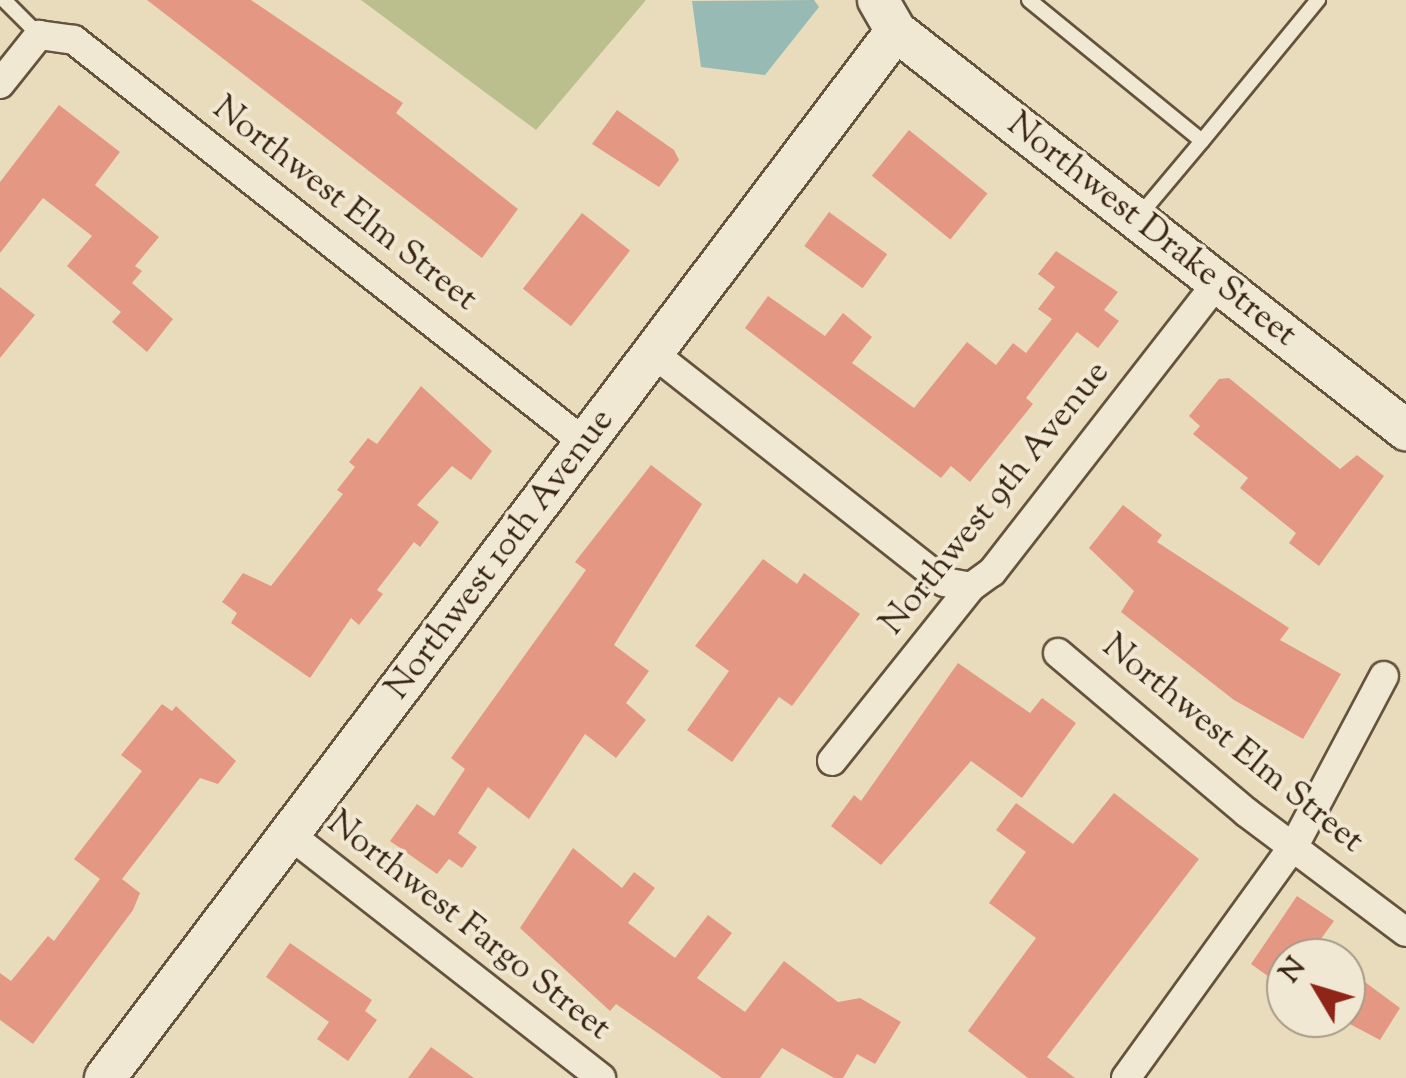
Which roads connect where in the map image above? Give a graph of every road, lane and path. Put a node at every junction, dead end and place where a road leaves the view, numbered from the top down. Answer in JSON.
{"nodes":[{"id":1,"x":4,"y":0,"type":"edge"},
{"id":2,"x":1029,"y":0,"type":"edge"},
{"id":3,"x":1318,"y":0,"type":"edge"},
{"id":4,"x":887,"y":16,"type":"edge"},
{"id":5,"x":46,"y":34,"type":"junction"},
{"id":6,"x":0,"y":84,"type":"edge"},
{"id":7,"x":1202,"y":141,"type":"junction"},
{"id":8,"x":1136,"y":220,"type":"junction"},
{"id":9,"x":1216,"y":284,"type":"junction"},
{"id":10,"x":653,"y":353,"type":"junction"},
{"id":11,"x":1406,"y":430,"type":"edge"},
{"id":12,"x":585,"y":443,"type":"junction"},
{"id":13,"x":971,"y":587,"type":"junction"},
{"id":14,"x":1058,"y":653,"type":"dead end"},
{"id":15,"x":1384,"y":676,"type":"dead end"},
{"id":16,"x":832,"y":761,"type":"dead end"},
{"id":17,"x":289,"y":834,"type":"junction"},
{"id":18,"x":1294,"y":844,"type":"junction"},
{"id":19,"x":1406,"y":932,"type":"edge"},
{"id":20,"x":105,"y":1078,"type":"edge"},
{"id":21,"x":601,"y":1078,"type":"edge"},
{"id":22,"x":1126,"y":1078,"type":"edge"}],
"edges":[{"from":1,"to":5,"type":"lane"},
{"from":2,"to":7,"type":"lane"},
{"from":3,"to":7,"type":"lane"},
{"from":4,"to":8,"type":"street","name":"Northwest Drake Street"},
{"from":4,"to":10,"type":"street","name":"Northwest 10th Avenue"},
{"from":5,"to":6,"type":"street"},
{"from":5,"to":12,"type":"street","name":"Northwest Elm Street"},
{"from":7,"to":8,"type":"lane"},
{"from":8,"to":9,"type":"street","name":"Northwest Drake Street"},
{"from":9,"to":11,"type":"street","name":"Northwest Drake Street"},
{"from":9,"to":13,"type":"street","name":"Northwest 9th Avenue"},
{"from":10,"to":12,"type":"street","name":"Northwest 10th Avenue"},
{"from":10,"to":13,"type":"street"},
{"from":12,"to":17,"type":"street","name":"Northwest 10th Avenue"},
{"from":13,"to":16,"type":"street","name":"Northwest 9th Avenue"},
{"from":14,"to":18,"type":"street","name":"Northwest Elm Street"},
{"from":15,"to":18,"type":"street"},
{"from":17,"to":20,"type":"street","name":"Northwest 10th Avenue"},
{"from":17,"to":21,"type":"street","name":"Northwest Fargo Street"},
{"from":18,"to":19,"type":"street","name":"Northwest Elm Street"},
{"from":18,"to":22,"type":"street"}]}
